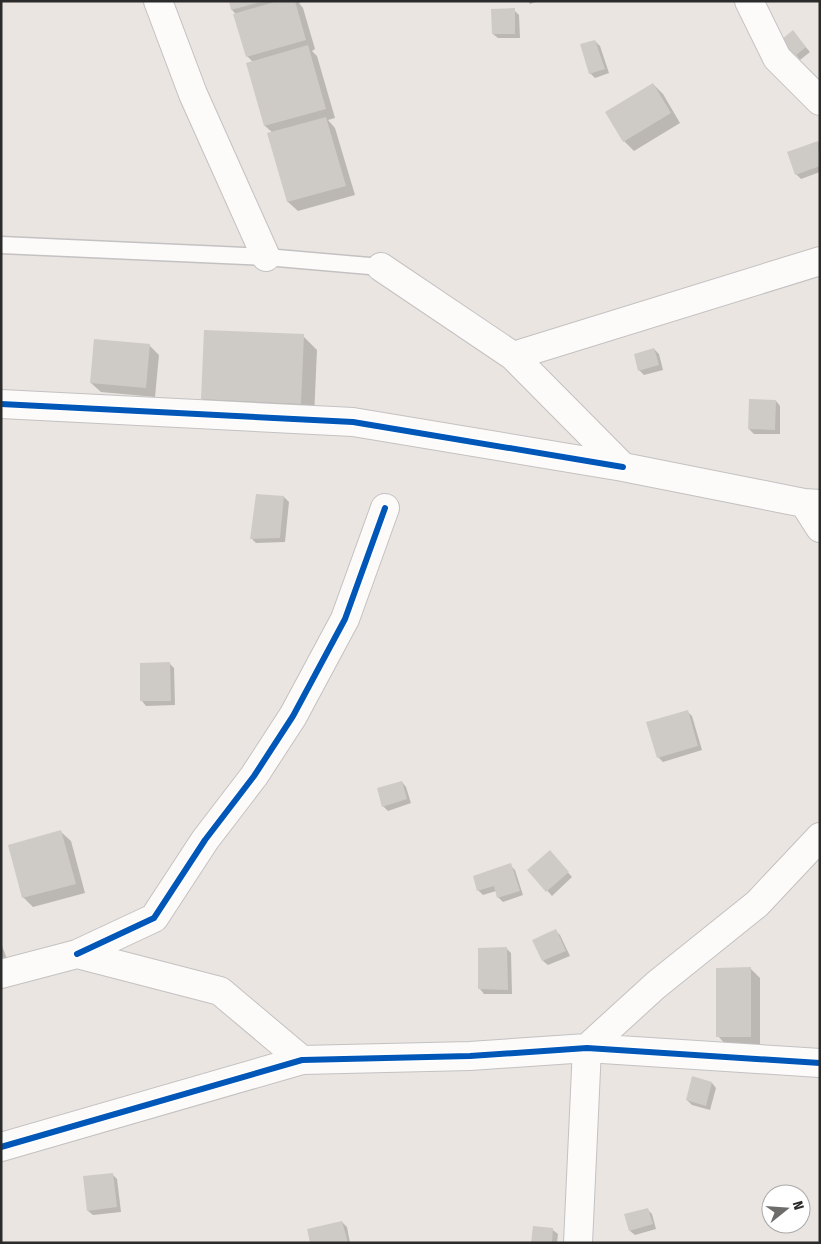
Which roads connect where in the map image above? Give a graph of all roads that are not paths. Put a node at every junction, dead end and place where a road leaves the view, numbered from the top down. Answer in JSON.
{"nodes":[{"id":1,"x":158,"y":1,"type":"edge"},
{"id":2,"x":749,"y":1,"type":"edge"},
{"id":3,"x":820,"y":102,"type":"edge"},
{"id":4,"x":1,"y":245,"type":"edge"},
{"id":5,"x":266,"y":256,"type":"junction"},
{"id":6,"x":820,"y":261,"type":"edge"},
{"id":7,"x":381,"y":267,"type":"joint"},
{"id":8,"x":513,"y":356,"type":"junction"},
{"id":9,"x":1,"y":404,"type":"edge"},
{"id":10,"x":623,"y":467,"type":"junction"},
{"id":11,"x":812,"y":503,"type":"edge"},
{"id":12,"x":385,"y":508,"type":"dead end"},
{"id":13,"x":820,"y":528,"type":"edge"},
{"id":14,"x":820,"y":837,"type":"edge"},
{"id":15,"x":77,"y":954,"type":"junction"},
{"id":16,"x":1,"y":974,"type":"edge"},
{"id":17,"x":587,"y":1048,"type":"junction"},
{"id":18,"x":302,"y":1060,"type":"junction"},
{"id":19,"x":820,"y":1063,"type":"edge"},
{"id":20,"x":1,"y":1147,"type":"edge"},
{"id":21,"x":578,"y":1243,"type":"edge"}],
"edges":[{"from":1,"to":5,"type":"street"},
{"from":2,"to":3,"type":"street"},
{"from":4,"to":5,"type":"lane"},
{"from":5,"to":7,"type":"lane"},
{"from":6,"to":8,"type":"street"},
{"from":7,"to":8,"type":"street"},
{"from":8,"to":10,"type":"street"},
{"from":9,"to":10,"type":"street"},
{"from":10,"to":11,"type":"street"},
{"from":11,"to":13,"type":"street"},
{"from":12,"to":15,"type":"street"},
{"from":14,"to":17,"type":"street"},
{"from":15,"to":16,"type":"street"},
{"from":15,"to":18,"type":"street"},
{"from":17,"to":18,"type":"street"},
{"from":17,"to":19,"type":"street"},
{"from":17,"to":21,"type":"street"},
{"from":18,"to":20,"type":"street"}]}
